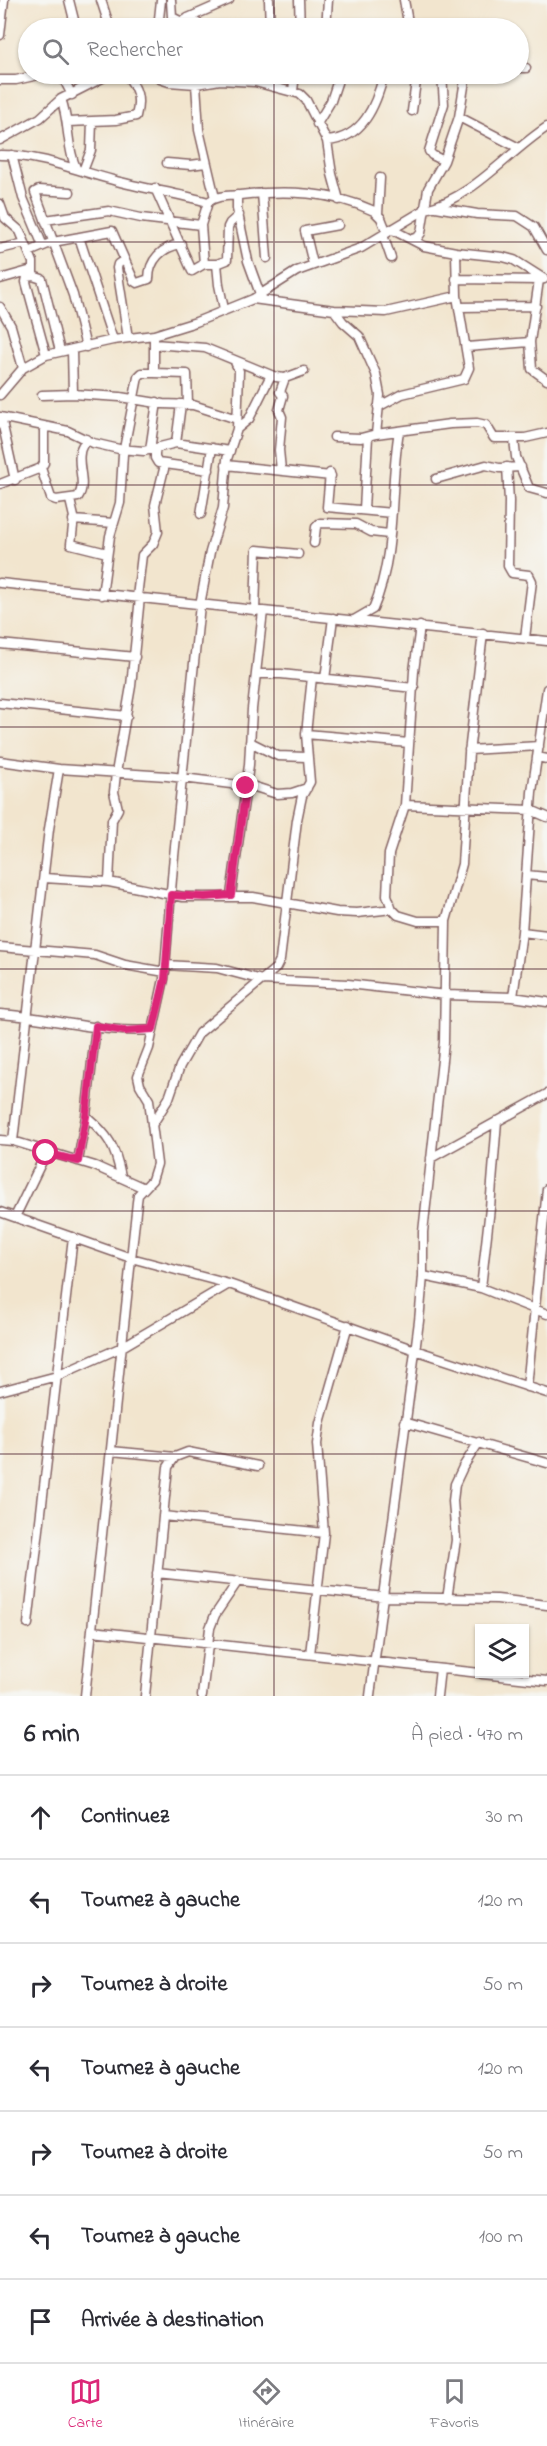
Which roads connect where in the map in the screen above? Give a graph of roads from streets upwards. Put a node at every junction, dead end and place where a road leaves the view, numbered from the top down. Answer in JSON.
{"nodes":[{"id":1,"x":4,"y":0,"type":"edge"},
{"id":2,"x":69,"y":0,"type":"edge"},
{"id":3,"x":101,"y":0,"type":"edge"},
{"id":4,"x":161,"y":0,"type":"edge"},
{"id":5,"x":171,"y":0,"type":"edge"},
{"id":6,"x":229,"y":0,"type":"edge"},
{"id":7,"x":269,"y":0,"type":"edge"},
{"id":8,"x":299,"y":0,"type":"edge"},
{"id":9,"x":328,"y":0,"type":"edge"},
{"id":10,"x":404,"y":0,"type":"edge"},
{"id":11,"x":74,"y":18,"type":"edge"},
{"id":12,"x":107,"y":18,"type":"edge"},
{"id":13,"x":160,"y":18,"type":"edge"},
{"id":14,"x":178,"y":18,"type":"edge"},
{"id":15,"x":189,"y":18,"type":"edge"},
{"id":16,"x":270,"y":18,"type":"edge"},
{"id":17,"x":300,"y":18,"type":"edge"},
{"id":18,"x":327,"y":18,"type":"edge"},
{"id":19,"x":407,"y":18,"type":"edge"},
{"id":20,"x":0,"y":35,"type":"edge"},
{"id":21,"x":0,"y":80,"type":"edge"},
{"id":22,"x":18,"y":80,"type":"edge"},
{"id":23,"x":66,"y":84,"type":"edge"},
{"id":24,"x":91,"y":84,"type":"edge"},
{"id":25,"x":133,"y":84,"type":"edge"},
{"id":26,"x":196,"y":84,"type":"edge"},
{"id":27,"x":267,"y":84,"type":"edge"},
{"id":28,"x":294,"y":84,"type":"edge"},
{"id":29,"x":336,"y":84,"type":"edge"},
{"id":30,"x":381,"y":84,"type":"edge"},
{"id":31,"x":416,"y":84,"type":"edge"},
{"id":32,"x":443,"y":84,"type":"edge"},
{"id":33,"x":464,"y":84,"type":"edge"},
{"id":34,"x":293,"y":91,"type":"junction"},
{"id":35,"x":72,"y":95,"type":"junction"},
{"id":36,"x":61,"y":99,"type":"junction"},
{"id":37,"x":412,"y":111,"type":"dead end"},
{"id":38,"x":459,"y":117,"type":"junction"},
{"id":39,"x":92,"y":121,"type":"junction"},
{"id":40,"x":68,"y":122,"type":"junction"},
{"id":41,"x":317,"y":124,"type":"junction"},
{"id":42,"x":547,"y":127,"type":"edge"},
{"id":43,"x":0,"y":140,"type":"edge"},
{"id":44,"x":327,"y":141,"type":"junction"},
{"id":45,"x":519,"y":147,"type":"junction"},
{"id":46,"x":0,"y":155,"type":"edge"},
{"id":47,"x":12,"y":155,"type":"junction"},
{"id":48,"x":444,"y":160,"type":"junction"},
{"id":49,"x":167,"y":163,"type":"dead end"},
{"id":50,"x":205,"y":163,"type":"junction"},
{"id":51,"x":80,"y":170,"type":"junction"},
{"id":52,"x":380,"y":178,"type":"dead end"},
{"id":53,"x":155,"y":188,"type":"junction"},
{"id":54,"x":70,"y":192,"type":"dead end"},
{"id":55,"x":261,"y":193,"type":"junction"},
{"id":56,"x":237,"y":195,"type":"junction"},
{"id":57,"x":212,"y":200,"type":"junction"},
{"id":58,"x":339,"y":200,"type":"junction"},
{"id":59,"x":0,"y":204,"type":"edge"},
{"id":60,"x":436,"y":207,"type":"junction"},
{"id":61,"x":426,"y":209,"type":"junction"},
{"id":62,"x":378,"y":214,"type":"junction"},
{"id":63,"x":2,"y":215,"type":"edge"},
{"id":64,"x":239,"y":215,"type":"junction"},
{"id":65,"x":45,"y":220,"type":"junction"},
{"id":66,"x":170,"y":221,"type":"junction"},
{"id":67,"x":11,"y":223,"type":"junction"},
{"id":68,"x":201,"y":225,"type":"junction"},
{"id":69,"x":338,"y":225,"type":"dead end"},
{"id":70,"x":0,"y":226,"type":"edge"},
{"id":71,"x":387,"y":232,"type":"junction"},
{"id":72,"x":79,"y":237,"type":"junction"},
{"id":73,"x":412,"y":239,"type":"junction"},
{"id":74,"x":53,"y":242,"type":"junction"},
{"id":75,"x":25,"y":243,"type":"junction"},
{"id":76,"x":181,"y":244,"type":"junction"},
{"id":77,"x":42,"y":246,"type":"junction"},
{"id":78,"x":0,"y":249,"type":"edge"},
{"id":79,"x":547,"y":249,"type":"edge"},
{"id":80,"x":29,"y":252,"type":"junction"},
{"id":81,"x":456,"y":252,"type":"junction"},
{"id":82,"x":267,"y":258,"type":"dead end"},
{"id":83,"x":391,"y":258,"type":"dead end"},
{"id":84,"x":124,"y":260,"type":"junction"},
{"id":85,"x":204,"y":264,"type":"junction"},
{"id":86,"x":217,"y":264,"type":"junction"},
{"id":87,"x":313,"y":264,"type":"junction"},
{"id":88,"x":33,"y":273,"type":"junction"},
{"id":89,"x":0,"y":279,"type":"edge"},
{"id":90,"x":456,"y":279,"type":"junction"},
{"id":91,"x":543,"y":280,"type":"edge"},
{"id":92,"x":256,"y":296,"type":"junction"},
{"id":93,"x":457,"y":296,"type":"junction"},
{"id":94,"x":47,"y":297,"type":"junction"},
{"id":95,"x":30,"y":299,"type":"junction"},
{"id":96,"x":536,"y":306,"type":"junction"},
{"id":97,"x":0,"y":307,"type":"edge"},
{"id":98,"x":459,"y":307,"type":"junction"},
{"id":99,"x":224,"y":309,"type":"junction"},
{"id":100,"x":334,"y":310,"type":"junction"},
{"id":101,"x":128,"y":338,"type":"junction"},
{"id":102,"x":113,"y":340,"type":"junction"},
{"id":103,"x":154,"y":340,"type":"junction"},
{"id":104,"x":530,"y":342,"type":"junction"},
{"id":105,"x":467,"y":346,"type":"junction"},
{"id":106,"x":86,"y":348,"type":"junction"},
{"id":107,"x":72,"y":350,"type":"junction"},
{"id":108,"x":60,"y":351,"type":"junction"},
{"id":109,"x":46,"y":355,"type":"junction"},
{"id":110,"x":235,"y":362,"type":"junction"},
{"id":111,"x":23,"y":368,"type":"junction"},
{"id":112,"x":304,"y":371,"type":"dead end"},
{"id":113,"x":154,"y":373,"type":"junction"},
{"id":114,"x":271,"y":375,"type":"junction"},
{"id":115,"x":285,"y":378,"type":"junction"},
{"id":116,"x":547,"y":380,"type":"edge"},
{"id":117,"x":0,"y":394,"type":"edge"},
{"id":118,"x":73,"y":394,"type":"junction"},
{"id":119,"x":42,"y":395,"type":"dead end"},
{"id":120,"x":135,"y":399,"type":"junction"},
{"id":121,"x":156,"y":402,"type":"junction"},
{"id":122,"x":185,"y":404,"type":"junction"},
{"id":123,"x":378,"y":407,"type":"junction"},
{"id":124,"x":1,"y":417,"type":"edge"},
{"id":125,"x":237,"y":418,"type":"junction"},
{"id":126,"x":44,"y":426,"type":"junction"},
{"id":127,"x":237,"y":429,"type":"junction"},
{"id":128,"x":399,"y":431,"type":"junction"},
{"id":129,"x":547,"y":433,"type":"edge"},
{"id":130,"x":372,"y":435,"type":"junction"},
{"id":131,"x":334,"y":437,"type":"dead end"},
{"id":132,"x":86,"y":439,"type":"junction"},
{"id":133,"x":514,"y":439,"type":"junction"},
{"id":134,"x":176,"y":443,"type":"junction"},
{"id":135,"x":212,"y":448,"type":"junction"},
{"id":136,"x":124,"y":449,"type":"junction"},
{"id":137,"x":153,"y":449,"type":"junction"},
{"id":138,"x":230,"y":450,"type":"junction"},
{"id":139,"x":165,"y":465,"type":"junction"},
{"id":140,"x":226,"y":465,"type":"junction"},
{"id":141,"x":507,"y":467,"type":"junction"},
{"id":142,"x":521,"y":467,"type":"junction"},
{"id":143,"x":41,"y":468,"type":"junction"},
{"id":144,"x":209,"y":470,"type":"junction"},
{"id":145,"x":281,"y":470,"type":"junction"},
{"id":146,"x":436,"y":479,"type":"dead end"},
{"id":147,"x":15,"y":480,"type":"junction"},
{"id":148,"x":0,"y":484,"type":"edge"},
{"id":149,"x":547,"y":493,"type":"edge"},
{"id":150,"x":70,"y":500,"type":"junction"},
{"id":151,"x":364,"y":509,"type":"junction"},
{"id":152,"x":392,"y":513,"type":"junction"},
{"id":153,"x":201,"y":514,"type":"dead end"},
{"id":154,"x":74,"y":520,"type":"junction"},
{"id":155,"x":114,"y":523,"type":"junction"},
{"id":156,"x":389,"y":534,"type":"junction"},
{"id":157,"x":314,"y":543,"type":"dead end"},
{"id":158,"x":107,"y":553,"type":"junction"},
{"id":159,"x":298,"y":554,"type":"dead end"},
{"id":160,"x":0,"y":583,"type":"edge"},
{"id":161,"x":102,"y":595,"type":"junction"},
{"id":162,"x":139,"y":597,"type":"junction"},
{"id":163,"x":200,"y":605,"type":"junction"},
{"id":164,"x":259,"y":611,"type":"junction"},
{"id":165,"x":333,"y":618,"type":"junction"},
{"id":166,"x":352,"y":620,"type":"junction"},
{"id":167,"x":420,"y":626,"type":"junction"},
{"id":168,"x":483,"y":633,"type":"junction"},
{"id":169,"x":525,"y":638,"type":"junction"},
{"id":170,"x":547,"y":641,"type":"edge"},
{"id":171,"x":0,"y":645,"type":"edge"},
{"id":172,"x":135,"y":657,"type":"junction"},
{"id":173,"x":257,"y":674,"type":"junction"},
{"id":174,"x":312,"y":677,"type":"junction"},
{"id":175,"x":325,"y":679,"type":"junction"},
{"id":176,"x":414,"y":688,"type":"junction"},
{"id":177,"x":547,"y":689,"type":"edge"},
{"id":178,"x":546,"y":700,"type":"edge"},
{"id":179,"x":0,"y":704,"type":"edge"},
{"id":180,"x":127,"y":716,"type":"junction"},
{"id":181,"x":306,"y":734,"type":"junction"},
{"id":182,"x":250,"y":742,"type":"junction"},
{"id":183,"x":409,"y":743,"type":"junction"},
{"id":184,"x":539,"y":746,"type":"junction"},
{"id":185,"x":469,"y":750,"type":"junction"},
{"id":186,"x":537,"y":757,"type":"junction"},
{"id":187,"x":306,"y":758,"type":"junction"},
{"id":188,"x":547,"y":759,"type":"edge"},
{"id":189,"x":0,"y":761,"type":"edge"},
{"id":190,"x":59,"y":769,"type":"junction"},
{"id":191,"x":116,"y":773,"type":"junction"},
{"id":192,"x":182,"y":778,"type":"junction"},
{"id":193,"x":246,"y":786,"type":"junction"},
{"id":194,"x":307,"y":788,"type":"junction"},
{"id":195,"x":405,"y":805,"type":"junction"},
{"id":196,"x":465,"y":806,"type":"junction"},
{"id":197,"x":531,"y":810,"type":"junction"},
{"id":198,"x":547,"y":817,"type":"edge"},
{"id":199,"x":526,"y":875,"type":"junction"},
{"id":200,"x":547,"y":877,"type":"edge"},
{"id":201,"x":44,"y":878,"type":"junction"},
{"id":202,"x":109,"y":882,"type":"junction"},
{"id":203,"x":171,"y":895,"type":"junction"},
{"id":204,"x":231,"y":895,"type":"junction"},
{"id":205,"x":287,"y":904,"type":"junction"},
{"id":206,"x":392,"y":909,"type":"junction"},
{"id":207,"x":446,"y":921,"type":"junction"},
{"id":208,"x":522,"y":932,"type":"junction"},
{"id":209,"x":547,"y":935,"type":"edge"},
{"id":210,"x":0,"y":947,"type":"edge"},
{"id":211,"x":36,"y":949,"type":"junction"},
{"id":212,"x":166,"y":968,"type":"junction"},
{"id":213,"x":262,"y":980,"type":"junction"},
{"id":214,"x":446,"y":995,"type":"junction"},
{"id":215,"x":513,"y":997,"type":"junction"},
{"id":216,"x":547,"y":1002,"type":"edge"},
{"id":217,"x":0,"y":1014,"type":"edge"},
{"id":218,"x":27,"y":1016,"type":"junction"},
{"id":219,"x":96,"y":1026,"type":"junction"},
{"id":220,"x":153,"y":1029,"type":"junction"},
{"id":221,"x":547,"y":1094,"type":"edge"},
{"id":222,"x":86,"y":1116,"type":"junction"},
{"id":223,"x":497,"y":1121,"type":"junction"},
{"id":224,"x":152,"y":1125,"type":"junction"},
{"id":225,"x":1,"y":1140,"type":"edge"},
{"id":226,"x":13,"y":1141,"type":"junction"},
{"id":227,"x":46,"y":1153,"type":"junction"},
{"id":228,"x":431,"y":1158,"type":"junction"},
{"id":229,"x":78,"y":1161,"type":"junction"},
{"id":230,"x":121,"y":1176,"type":"junction"},
{"id":231,"x":144,"y":1188,"type":"junction"},
{"id":232,"x":547,"y":1190,"type":"edge"},
{"id":233,"x":0,"y":1212,"type":"edge"},
{"id":234,"x":15,"y":1217,"type":"junction"},
{"id":235,"x":73,"y":1237,"type":"junction"},
{"id":236,"x":131,"y":1258,"type":"junction"},
{"id":237,"x":423,"y":1275,"type":"junction"},
{"id":238,"x":229,"y":1284,"type":"junction"},
{"id":239,"x":481,"y":1288,"type":"junction"},
{"id":240,"x":535,"y":1310,"type":"junction"},
{"id":241,"x":547,"y":1314,"type":"edge"},
{"id":242,"x":348,"y":1325,"type":"junction"},
{"id":243,"x":122,"y":1347,"type":"junction"},
{"id":244,"x":415,"y":1350,"type":"junction"},
{"id":245,"x":57,"y":1376,"type":"junction"},
{"id":246,"x":527,"y":1387,"type":"junction"},
{"id":247,"x":0,"y":1390,"type":"edge"},
{"id":248,"x":547,"y":1393,"type":"edge"},
{"id":249,"x":404,"y":1422,"type":"junction"},
{"id":250,"x":479,"y":1442,"type":"junction"},
{"id":251,"x":111,"y":1451,"type":"junction"},
{"id":252,"x":175,"y":1457,"type":"junction"},
{"id":253,"x":547,"y":1462,"type":"edge"},
{"id":254,"x":258,"y":1466,"type":"dead end"},
{"id":255,"x":163,"y":1516,"type":"junction"},
{"id":256,"x":324,"y":1533,"type":"junction"},
{"id":257,"x":157,"y":1574,"type":"junction"},
{"id":258,"x":237,"y":1581,"type":"junction"},
{"id":259,"x":318,"y":1590,"type":"junction"},
{"id":260,"x":385,"y":1597,"type":"junction"},
{"id":261,"x":447,"y":1599,"type":"junction"},
{"id":262,"x":547,"y":1605,"type":"edge"},
{"id":263,"x":28,"y":1624,"type":"dead end"},
{"id":264,"x":92,"y":1631,"type":"junction"},
{"id":265,"x":151,"y":1637,"type":"junction"},
{"id":266,"x":207,"y":1643,"type":"junction"},
{"id":267,"x":310,"y":1654,"type":"junction"},
{"id":268,"x":375,"y":1661,"type":"junction"},
{"id":269,"x":440,"y":1669,"type":"junction"},
{"id":270,"x":475,"y":1672,"type":"edge"},
{"id":271,"x":522,"y":1678,"type":"edge"},
{"id":272,"x":547,"y":1681,"type":"edge"},
{"id":273,"x":85,"y":1696,"type":"edge"},
{"id":274,"x":146,"y":1696,"type":"edge"},
{"id":275,"x":202,"y":1696,"type":"edge"},
{"id":276,"x":370,"y":1696,"type":"edge"},
{"id":277,"x":437,"y":1696,"type":"edge"}],
"edges":[{"from":1,"to":20,"type":"street"},
{"from":2,"to":11,"type":"street"},
{"from":3,"to":12,"type":"street"},
{"from":4,"to":13,"type":"street"},
{"from":5,"to":14,"type":"street"},
{"from":6,"to":15,"type":"street"},
{"from":7,"to":16,"type":"street"},
{"from":8,"to":17,"type":"street"},
{"from":9,"to":18,"type":"street"},
{"from":10,"to":19,"type":"street"},
{"from":21,"to":22,"type":"street"},
{"from":23,"to":35,"type":"street"},
{"from":24,"to":35,"type":"street"},
{"from":25,"to":39,"type":"street"},
{"from":26,"to":50,"type":"street"},
{"from":27,"to":34,"type":"street"},
{"from":28,"to":34,"type":"street"},
{"from":29,"to":41,"type":"street"},
{"from":30,"to":44,"type":"street"},
{"from":31,"to":37,"type":"street"},
{"from":32,"to":48,"type":"street"},
{"from":33,"to":38,"type":"street"},
{"from":34,"to":41,"type":"street"},
{"from":35,"to":36,"type":"street"},
{"from":36,"to":40,"type":"street"},
{"from":36,"to":43,"type":"street"},
{"from":38,"to":45,"type":"street"},
{"from":38,"to":48,"type":"street"},
{"from":39,"to":40,"type":"street"},
{"from":39,"to":51,"type":"street"},
{"from":40,"to":51,"type":"street"},
{"from":41,"to":44,"type":"street"},
{"from":42,"to":45,"type":"street"},
{"from":44,"to":58,"type":"street"},
{"from":45,"to":60,"type":"street"},
{"from":46,"to":47,"type":"street"},
{"from":47,"to":51,"type":"street"},
{"from":47,"to":77,"type":"street"},
{"from":48,"to":61,"type":"street"},
{"from":49,"to":50,"type":"street"},
{"from":50,"to":57,"type":"street"},
{"from":51,"to":53,"type":"street"},
{"from":52,"to":62,"type":"street"},
{"from":53,"to":57,"type":"street"},
{"from":53,"to":66,"type":"street"},
{"from":54,"to":65,"type":"street"},
{"from":55,"to":56,"type":"street"},
{"from":55,"to":58,"type":"street"},
{"from":55,"to":82,"type":"street"},
{"from":56,"to":57,"type":"street"},
{"from":56,"to":64,"type":"street"},
{"from":57,"to":68,"type":"street"},
{"from":58,"to":62,"type":"street"},
{"from":59,"to":63,"type":"street"},
{"from":60,"to":61,"type":"street"},
{"from":60,"to":79,"type":"street"},
{"from":61,"to":71,"type":"street"},
{"from":61,"to":73,"type":"street"},
{"from":62,"to":71,"type":"street"},
{"from":63,"to":67,"type":"street"},
{"from":64,"to":86,"type":"street"},
{"from":64,"to":92,"type":"street"},
{"from":65,"to":66,"type":"street"},
{"from":65,"to":74,"type":"street"},
{"from":66,"to":68,"type":"street"},
{"from":66,"to":76,"type":"street"},
{"from":67,"to":70,"type":"street"},
{"from":67,"to":75,"type":"street"},
{"from":68,"to":85,"type":"street"},
{"from":69,"to":87,"type":"street"},
{"from":71,"to":73,"type":"street"},
{"from":71,"to":83,"type":"street"},
{"from":71,"to":87,"type":"street"},
{"from":72,"to":74,"type":"street"},
{"from":72,"to":84,"type":"street"},
{"from":72,"to":102,"type":"street"},
{"from":73,"to":81,"type":"street"},
{"from":74,"to":77,"type":"street"},
{"from":74,"to":106,"type":"street"},
{"from":75,"to":78,"type":"street"},
{"from":75,"to":80,"type":"street"},
{"from":76,"to":84,"type":"street"},
{"from":76,"to":85,"type":"street"},
{"from":77,"to":80,"type":"street"},
{"from":80,"to":88,"type":"street"},
{"from":81,"to":90,"type":"street"},
{"from":81,"to":91,"type":"street"},
{"from":84,"to":101,"type":"street"},
{"from":85,"to":86,"type":"street"},
{"from":86,"to":99,"type":"street"},
{"from":87,"to":92,"type":"street"},
{"from":88,"to":89,"type":"street"},
{"from":88,"to":94,"type":"street"},
{"from":88,"to":95,"type":"street"},
{"from":90,"to":91,"type":"street"},
{"from":90,"to":93,"type":"street"},
{"from":91,"to":96,"type":"street"},
{"from":92,"to":99,"type":"street"},
{"from":92,"to":100,"type":"street"},
{"from":93,"to":98,"type":"street"},
{"from":93,"to":100,"type":"street"},
{"from":94,"to":95,"type":"street"},
{"from":94,"to":108,"type":"street"},
{"from":95,"to":109,"type":"street"},
{"from":96,"to":98,"type":"street"},
{"from":96,"to":104,"type":"street"},
{"from":97,"to":111,"type":"street"},
{"from":98,"to":105,"type":"street"},
{"from":99,"to":103,"type":"street"},
{"from":100,"to":123,"type":"street"},
{"from":101,"to":102,"type":"street"},
{"from":101,"to":103,"type":"street"},
{"from":102,"to":106,"type":"street"},
{"from":103,"to":110,"type":"street"},
{"from":103,"to":113,"type":"street"},
{"from":104,"to":105,"type":"street"},
{"from":104,"to":116,"type":"street"},
{"from":105,"to":123,"type":"street"},
{"from":106,"to":107,"type":"street"},
{"from":107,"to":108,"type":"street"},
{"from":107,"to":118,"type":"street"},
{"from":108,"to":109,"type":"street"},
{"from":109,"to":111,"type":"street"},
{"from":110,"to":114,"type":"street"},
{"from":110,"to":125,"type":"street"},
{"from":111,"to":117,"type":"street"},
{"from":112,"to":115,"type":"street"},
{"from":113,"to":120,"type":"street"},
{"from":113,"to":122,"type":"street"},
{"from":114,"to":115,"type":"street"},
{"from":114,"to":127,"type":"street"},
{"from":115,"to":145,"type":"street"},
{"from":118,"to":119,"type":"street"},
{"from":118,"to":120,"type":"street"},
{"from":120,"to":121,"type":"street"},
{"from":120,"to":136,"type":"street"},
{"from":121,"to":122,"type":"street"},
{"from":121,"to":137,"type":"street"},
{"from":122,"to":125,"type":"street"},
{"from":122,"to":134,"type":"street"},
{"from":123,"to":130,"type":"street"},
{"from":124,"to":126,"type":"street"},
{"from":124,"to":147,"type":"street"},
{"from":125,"to":127,"type":"street"},
{"from":126,"to":132,"type":"street"},
{"from":126,"to":143,"type":"street"},
{"from":127,"to":138,"type":"street"},
{"from":128,"to":130,"type":"street"},
{"from":128,"to":133,"type":"street"},
{"from":128,"to":152,"type":"street"},
{"from":129,"to":133,"type":"street"},
{"from":130,"to":131,"type":"street"},
{"from":130,"to":151,"type":"street"},
{"from":132,"to":136,"type":"street"},
{"from":132,"to":150,"type":"street"},
{"from":133,"to":142,"type":"street"},
{"from":134,"to":135,"type":"street"},
{"from":134,"to":137,"type":"street"},
{"from":135,"to":138,"type":"street"},
{"from":135,"to":144,"type":"street"},
{"from":136,"to":137,"type":"street"},
{"from":136,"to":155,"type":"street"},
{"from":137,"to":139,"type":"street"},
{"from":138,"to":140,"type":"street"},
{"from":139,"to":144,"type":"street"},
{"from":139,"to":162,"type":"street"},
{"from":140,"to":145,"type":"street"},
{"from":140,"to":163,"type":"street"},
{"from":141,"to":142,"type":"street"},
{"from":141,"to":146,"type":"street"},
{"from":141,"to":169,"type":"street"},
{"from":142,"to":149,"type":"street"},
{"from":143,"to":147,"type":"street"},
{"from":143,"to":150,"type":"street"},
{"from":144,"to":153,"type":"street"},
{"from":145,"to":151,"type":"street"},
{"from":147,"to":148,"type":"street"},
{"from":150,"to":154,"type":"street"},
{"from":151,"to":152,"type":"street"},
{"from":152,"to":156,"type":"street"},
{"from":154,"to":155,"type":"street"},
{"from":154,"to":158,"type":"street"},
{"from":155,"to":158,"type":"street"},
{"from":156,"to":157,"type":"street"},
{"from":156,"to":166,"type":"street"},
{"from":158,"to":161,"type":"street"},
{"from":159,"to":164,"type":"street"},
{"from":160,"to":161,"type":"street"},
{"from":161,"to":162,"type":"street"},
{"from":162,"to":163,"type":"street"},
{"from":162,"to":172,"type":"street"},
{"from":163,"to":164,"type":"street"},
{"from":163,"to":192,"type":"street"},
{"from":164,"to":165,"type":"street"},
{"from":164,"to":173,"type":"street"},
{"from":165,"to":166,"type":"street"},
{"from":165,"to":175,"type":"street"},
{"from":166,"to":167,"type":"street"},
{"from":167,"to":168,"type":"street"},
{"from":167,"to":176,"type":"street"},
{"from":168,"to":169,"type":"street"},
{"from":168,"to":185,"type":"street"},
{"from":169,"to":170,"type":"street"},
{"from":171,"to":172,"type":"street"},
{"from":172,"to":180,"type":"street"},
{"from":173,"to":174,"type":"street"},
{"from":173,"to":182,"type":"street"},
{"from":174,"to":175,"type":"street"},
{"from":174,"to":181,"type":"street"},
{"from":175,"to":176,"type":"street"},
{"from":176,"to":183,"type":"street"},
{"from":177,"to":178,"type":"street"},
{"from":178,"to":184,"type":"street"},
{"from":179,"to":180,"type":"street"},
{"from":180,"to":191,"type":"street"},
{"from":181,"to":183,"type":"street"},
{"from":181,"to":187,"type":"street"},
{"from":182,"to":187,"type":"street"},
{"from":182,"to":193,"type":"street"},
{"from":183,"to":195,"type":"street"},
{"from":184,"to":185,"type":"street"},
{"from":184,"to":186,"type":"street"},
{"from":185,"to":196,"type":"street"},
{"from":186,"to":188,"type":"street"},
{"from":186,"to":197,"type":"street"},
{"from":187,"to":194,"type":"street"},
{"from":189,"to":190,"type":"street"},
{"from":190,"to":191,"type":"street"},
{"from":190,"to":201,"type":"street"},
{"from":191,"to":192,"type":"street"},
{"from":191,"to":202,"type":"street"},
{"from":192,"to":193,"type":"street"},
{"from":192,"to":203,"type":"street"},
{"from":193,"to":194,"type":"street"},
{"from":193,"to":204,"type":"street"},
{"from":194,"to":205,"type":"street"},
{"from":195,"to":196,"type":"street"},
{"from":195,"to":206,"type":"street"},
{"from":196,"to":197,"type":"street"},
{"from":196,"to":207,"type":"street"},
{"from":197,"to":198,"type":"street"},
{"from":197,"to":199,"type":"street"},
{"from":199,"to":200,"type":"street"},
{"from":199,"to":208,"type":"street"},
{"from":201,"to":202,"type":"street"},
{"from":201,"to":211,"type":"street"},
{"from":202,"to":203,"type":"street"},
{"from":203,"to":204,"type":"street"},
{"from":203,"to":212,"type":"street"},
{"from":204,"to":205,"type":"street"},
{"from":205,"to":206,"type":"street"},
{"from":205,"to":213,"type":"street"},
{"from":206,"to":207,"type":"street"},
{"from":207,"to":214,"type":"street"},
{"from":208,"to":209,"type":"street"},
{"from":208,"to":215,"type":"street"},
{"from":210,"to":211,"type":"street"},
{"from":211,"to":212,"type":"street"},
{"from":211,"to":218,"type":"street"},
{"from":212,"to":213,"type":"street"},
{"from":212,"to":220,"type":"street"},
{"from":213,"to":214,"type":"street"},
{"from":213,"to":224,"type":"street"},
{"from":214,"to":215,"type":"street"},
{"from":214,"to":228,"type":"street"},
{"from":215,"to":216,"type":"street"},
{"from":217,"to":218,"type":"street"},
{"from":218,"to":219,"type":"street"},
{"from":218,"to":226,"type":"street"},
{"from":219,"to":220,"type":"street"},
{"from":219,"to":222,"type":"street"},
{"from":220,"to":224,"type":"street"},
{"from":221,"to":223,"type":"street"},
{"from":222,"to":229,"type":"street"},
{"from":222,"to":230,"type":"street"},
{"from":223,"to":228,"type":"street"},
{"from":223,"to":239,"type":"street"},
{"from":224,"to":231,"type":"street"},
{"from":225,"to":226,"type":"street"},
{"from":226,"to":227,"type":"street"},
{"from":227,"to":229,"type":"street"},
{"from":227,"to":234,"type":"street"},
{"from":228,"to":237,"type":"street"},
{"from":229,"to":230,"type":"street"},
{"from":230,"to":231,"type":"street"},
{"from":231,"to":236,"type":"street"},
{"from":232,"to":240,"type":"street"},
{"from":233,"to":234,"type":"street"},
{"from":234,"to":235,"type":"street"},
{"from":235,"to":236,"type":"street"},
{"from":235,"to":245,"type":"street"},
{"from":236,"to":238,"type":"street"},
{"from":236,"to":243,"type":"street"},
{"from":237,"to":239,"type":"street"},
{"from":237,"to":244,"type":"street"},
{"from":238,"to":242,"type":"street"},
{"from":238,"to":243,"type":"street"},
{"from":239,"to":240,"type":"street"},
{"from":240,"to":241,"type":"street"},
{"from":240,"to":246,"type":"street"},
{"from":242,"to":244,"type":"street"},
{"from":242,"to":256,"type":"street"},
{"from":243,"to":245,"type":"street"},
{"from":243,"to":251,"type":"street"},
{"from":244,"to":246,"type":"street"},
{"from":244,"to":249,"type":"street"},
{"from":245,"to":247,"type":"street"},
{"from":245,"to":263,"type":"street"},
{"from":246,"to":248,"type":"street"},
{"from":249,"to":250,"type":"street"},
{"from":249,"to":260,"type":"street"},
{"from":250,"to":253,"type":"street"},
{"from":250,"to":261,"type":"street"},
{"from":251,"to":252,"type":"street"},
{"from":251,"to":264,"type":"street"},
{"from":252,"to":254,"type":"street"},
{"from":252,"to":255,"type":"street"},
{"from":255,"to":256,"type":"street"},
{"from":255,"to":257,"type":"street"},
{"from":256,"to":259,"type":"street"},
{"from":257,"to":258,"type":"street"},
{"from":257,"to":265,"type":"street"},
{"from":258,"to":259,"type":"street"},
{"from":258,"to":266,"type":"street"},
{"from":259,"to":260,"type":"street"},
{"from":259,"to":267,"type":"street"},
{"from":260,"to":261,"type":"street"},
{"from":260,"to":268,"type":"street"},
{"from":261,"to":262,"type":"street"},
{"from":264,"to":265,"type":"street"},
{"from":264,"to":273,"type":"street"},
{"from":265,"to":266,"type":"street"},
{"from":265,"to":274,"type":"street"},
{"from":266,"to":267,"type":"street"},
{"from":266,"to":275,"type":"street"},
{"from":267,"to":268,"type":"street"},
{"from":268,"to":269,"type":"street"},
{"from":268,"to":276,"type":"street"},
{"from":269,"to":270,"type":"street"},
{"from":269,"to":277,"type":"street"},
{"from":271,"to":272,"type":"street"}]}
